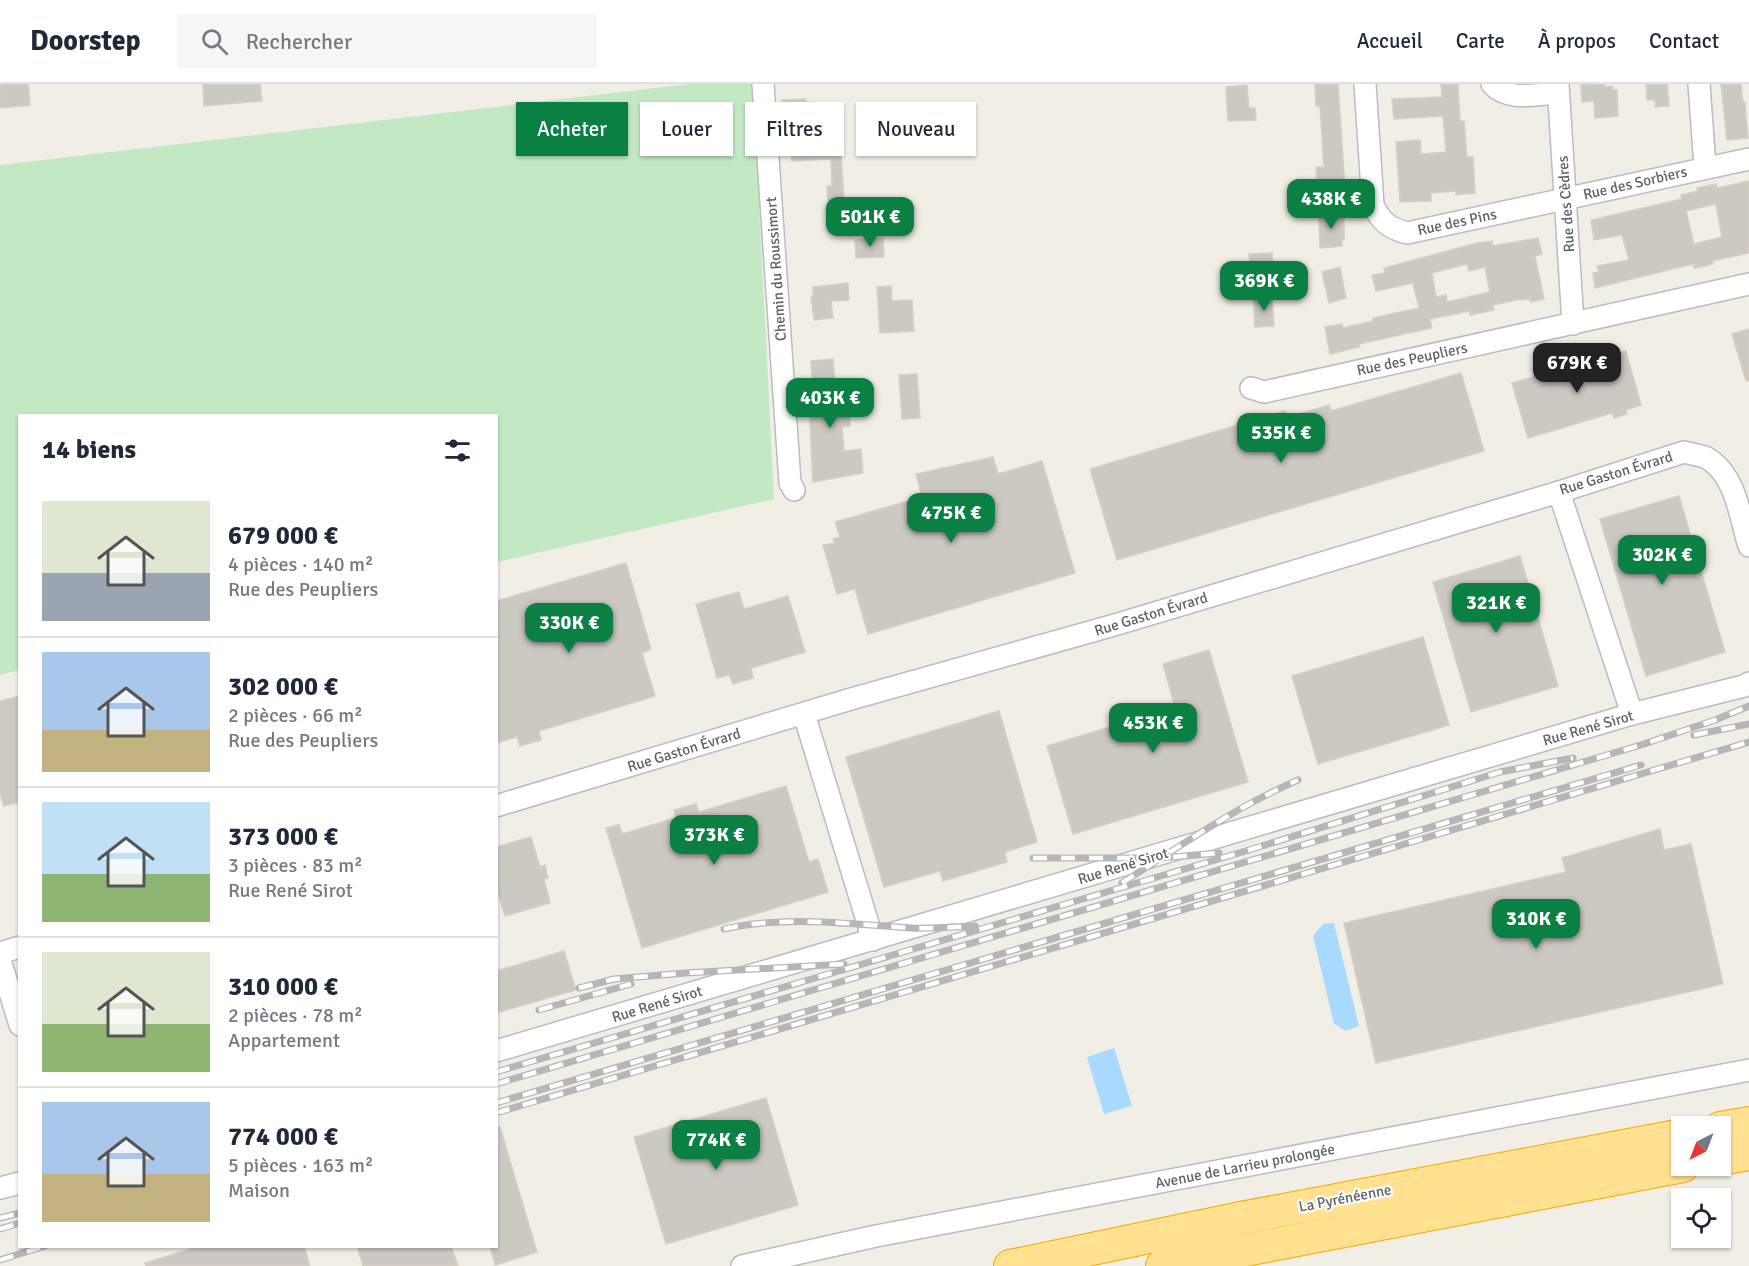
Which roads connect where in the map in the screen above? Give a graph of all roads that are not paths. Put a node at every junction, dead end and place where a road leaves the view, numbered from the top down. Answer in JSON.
{"nodes":[{"id":1,"x":763,"y":84,"type":"edge"},
{"id":2,"x":1365,"y":84,"type":"edge"},
{"id":3,"x":1492,"y":84,"type":"edge"},
{"id":4,"x":1699,"y":84,"type":"edge"},
{"id":5,"x":1558,"y":89,"type":"edge"},
{"id":6,"x":1749,"y":159,"type":"edge"},
{"id":7,"x":1705,"y":167,"type":"junction"},
{"id":8,"x":1566,"y":199,"type":"junction"},
{"id":9,"x":1749,"y":284,"type":"edge"},
{"id":10,"x":1573,"y":324,"type":"junction"},
{"id":11,"x":1251,"y":388,"type":"dead end"},
{"id":12,"x":794,"y":490,"type":"dead end"},
{"id":13,"x":1559,"y":492,"type":"junction"},
{"id":14,"x":1749,"y":546,"type":"edge"},
{"id":15,"x":1749,"y":683,"type":"edge"},
{"id":16,"x":804,"y":714,"type":"junction"},
{"id":17,"x":1632,"y":714,"type":"junction"},
{"id":18,"x":498,"y":805,"type":"edge"},
{"id":19,"x":873,"y":940,"type":"junction"},
{"id":20,"x":18,"y":948,"type":"edge"},
{"id":21,"x":0,"y":953,"type":"edge"},
{"id":22,"x":0,"y":960,"type":"edge"},
{"id":23,"x":18,"y":1018,"type":"edge"},
{"id":24,"x":498,"y":1050,"type":"edge"},
{"id":25,"x":1749,"y":1070,"type":"edge"},
{"id":26,"x":1749,"y":1123,"type":"edge"},
{"id":27,"x":1731,"y":1126,"type":"edge"},
{"id":28,"x":1671,"y":1137,"type":"edge"},
{"id":29,"x":1749,"y":1154,"type":"edge"},
{"id":30,"x":1731,"y":1157,"type":"edge"},
{"id":31,"x":1671,"y":1168,"type":"edge"},
{"id":32,"x":18,"y":1184,"type":"edge"},
{"id":33,"x":0,"y":1188,"type":"edge"},
{"id":34,"x":742,"y":1266,"type":"edge"},
{"id":35,"x":1010,"y":1266,"type":"edge"},
{"id":36,"x":1162,"y":1266,"type":"edge"}],
"edges":[{"from":1,"to":12,"type":"street","name":"Chemin du Roussimort"},
{"from":2,"to":8,"type":"street","name":"Rue des Pins"},
{"from":3,"to":5,"type":"street"},
{"from":4,"to":7,"type":"street","name":"Rue des Sorbiers"},
{"from":5,"to":8,"type":"street","name":"Rue des Cèdres"},
{"from":6,"to":7,"type":"street","name":"Rue des Sorbiers"},
{"from":7,"to":8,"type":"street","name":"Rue des Sorbiers"},
{"from":8,"to":10,"type":"street","name":"Rue des Cèdres"},
{"from":9,"to":10,"type":"street","name":"Rue des Peupliers"},
{"from":10,"to":11,"type":"street","name":"Rue des Peupliers"},
{"from":13,"to":14,"type":"street","name":"Rue Gaston Évrard"},
{"from":13,"to":16,"type":"street","name":"Rue Gaston Évrard"},
{"from":13,"to":17,"type":"street"},
{"from":15,"to":17,"type":"street","name":"Rue René Sirot"},
{"from":16,"to":18,"type":"street","name":"Rue Gaston Évrard"},
{"from":16,"to":19,"type":"street"},
{"from":17,"to":19,"type":"street","name":"Rue René Sirot"},
{"from":19,"to":24,"type":"street","name":"Rue René Sirot"},
{"from":20,"to":21,"type":"street"},
{"from":22,"to":23,"type":"street"},
{"from":25,"to":34,"type":"street","name":"Avenue de Larrieu prolongée"},
{"from":26,"to":27,"type":"highway"},
{"from":28,"to":35,"type":"highway","name":"La Pyrénéenne"},
{"from":29,"to":30,"type":"highway"},
{"from":31,"to":36,"type":"highway","name":"La Pyrénéenne"},
{"from":32,"to":33,"type":"street"}]}
